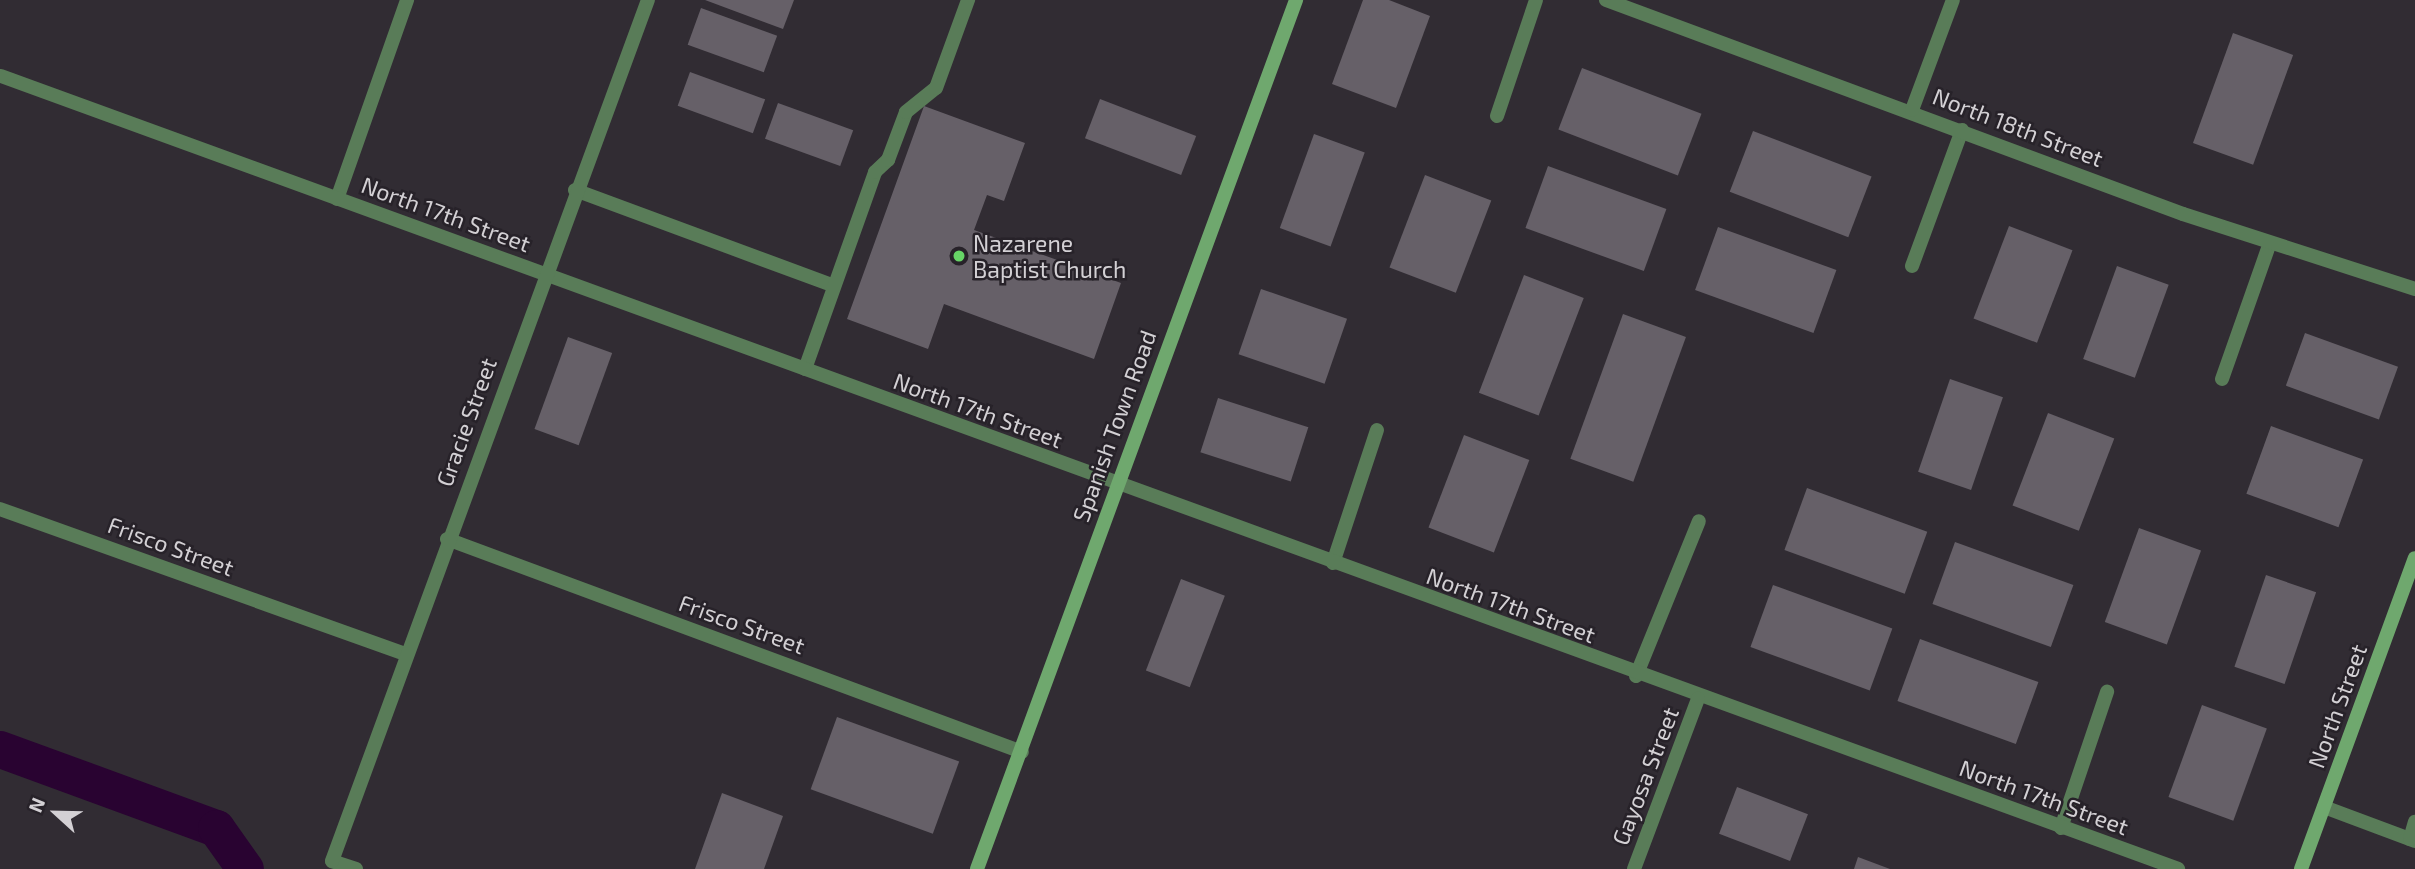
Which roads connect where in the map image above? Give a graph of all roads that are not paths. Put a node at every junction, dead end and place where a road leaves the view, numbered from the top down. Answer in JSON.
{"nodes":[{"id":1,"x":407,"y":0,"type":"edge"},
{"id":2,"x":648,"y":0,"type":"edge"},
{"id":3,"x":968,"y":0,"type":"edge"},
{"id":4,"x":1296,"y":0,"type":"edge"},
{"id":5,"x":1536,"y":0,"type":"edge"},
{"id":6,"x":1606,"y":0,"type":"edge"},
{"id":7,"x":1953,"y":0,"type":"edge"},
{"id":8,"x":1,"y":76,"type":"edge"},
{"id":9,"x":1912,"y":110,"type":"junction"},
{"id":10,"x":1497,"y":116,"type":"dead end"},
{"id":11,"x":1962,"y":130,"type":"junction"},
{"id":12,"x":575,"y":190,"type":"junction"},
{"id":13,"x":337,"y":199,"type":"junction"},
{"id":14,"x":2270,"y":243,"type":"junction"},
{"id":15,"x":1912,"y":266,"type":"dead end"},
{"id":16,"x":543,"y":274,"type":"junction"},
{"id":17,"x":834,"y":286,"type":"junction"},
{"id":18,"x":2415,"y":289,"type":"edge"},
{"id":19,"x":804,"y":369,"type":"junction"},
{"id":20,"x":2222,"y":379,"type":"dead end"},
{"id":21,"x":1377,"y":430,"type":"dead end"},
{"id":22,"x":1116,"y":485,"type":"junction"},
{"id":23,"x":0,"y":509,"type":"edge"},
{"id":24,"x":1699,"y":521,"type":"dead end"},
{"id":25,"x":447,"y":539,"type":"junction"},
{"id":26,"x":2415,"y":558,"type":"edge"},
{"id":27,"x":1332,"y":563,"type":"junction"},
{"id":28,"x":405,"y":654,"type":"junction"},
{"id":29,"x":1636,"y":676,"type":"junction"},
{"id":30,"x":2107,"y":692,"type":"dead end"},
{"id":31,"x":1698,"y":699,"type":"junction"},
{"id":32,"x":1022,"y":752,"type":"junction"},
{"id":33,"x":2324,"y":807,"type":"junction"},
{"id":34,"x":2415,"y":822,"type":"edge"},
{"id":35,"x":2061,"y":828,"type":"junction"},
{"id":36,"x":2412,"y":840,"type":"edge"},
{"id":37,"x":356,"y":869,"type":"edge"},
{"id":38,"x":978,"y":869,"type":"edge"},
{"id":39,"x":1634,"y":869,"type":"edge"},
{"id":40,"x":2178,"y":869,"type":"edge"},
{"id":41,"x":2301,"y":869,"type":"edge"}],
"edges":[{"from":1,"to":13,"type":"street"},
{"from":2,"to":12,"type":"street","name":"Gracie Street"},
{"from":3,"to":17,"type":"street"},
{"from":4,"to":22,"type":"street","name":"Spanish Town Road"},
{"from":5,"to":10,"type":"street"},
{"from":6,"to":9,"type":"street","name":"North 18th Street"},
{"from":7,"to":9,"type":"street"},
{"from":8,"to":13,"type":"street","name":"North 17th Street"},
{"from":9,"to":11,"type":"street","name":"North 18th Street"},
{"from":11,"to":14,"type":"street","name":"North 18th Street"},
{"from":11,"to":15,"type":"street"},
{"from":12,"to":16,"type":"street","name":"Gracie Street"},
{"from":12,"to":17,"type":"street"},
{"from":13,"to":16,"type":"street","name":"North 17th Street"},
{"from":14,"to":18,"type":"street","name":"North 18th Street"},
{"from":14,"to":20,"type":"street"},
{"from":16,"to":19,"type":"street","name":"North 17th Street"},
{"from":16,"to":25,"type":"street","name":"Gracie Street"},
{"from":17,"to":19,"type":"street"},
{"from":19,"to":22,"type":"street","name":"North 17th Street"},
{"from":21,"to":27,"type":"street"},
{"from":22,"to":27,"type":"street","name":"North 17th Street"},
{"from":22,"to":32,"type":"street","name":"Spanish Town Road"},
{"from":23,"to":28,"type":"street","name":"Frisco Street"},
{"from":24,"to":29,"type":"street"},
{"from":25,"to":28,"type":"street","name":"Gracie Street"},
{"from":25,"to":32,"type":"street","name":"Frisco Street"},
{"from":26,"to":33,"type":"street","name":"North Street"},
{"from":27,"to":29,"type":"street","name":"North 17th Street"},
{"from":28,"to":37,"type":"street","name":"Gracie Street"},
{"from":29,"to":31,"type":"street","name":"North 17th Street"},
{"from":30,"to":35,"type":"street"},
{"from":31,"to":35,"type":"street","name":"North 17th Street"},
{"from":31,"to":39,"type":"street","name":"Gayosa Street"},
{"from":32,"to":38,"type":"street","name":"Spanish Town Road"},
{"from":33,"to":36,"type":"street"},
{"from":33,"to":41,"type":"street","name":"North Street"},
{"from":34,"to":36,"type":"street"},
{"from":35,"to":40,"type":"street","name":"North 17th Street"}]}
